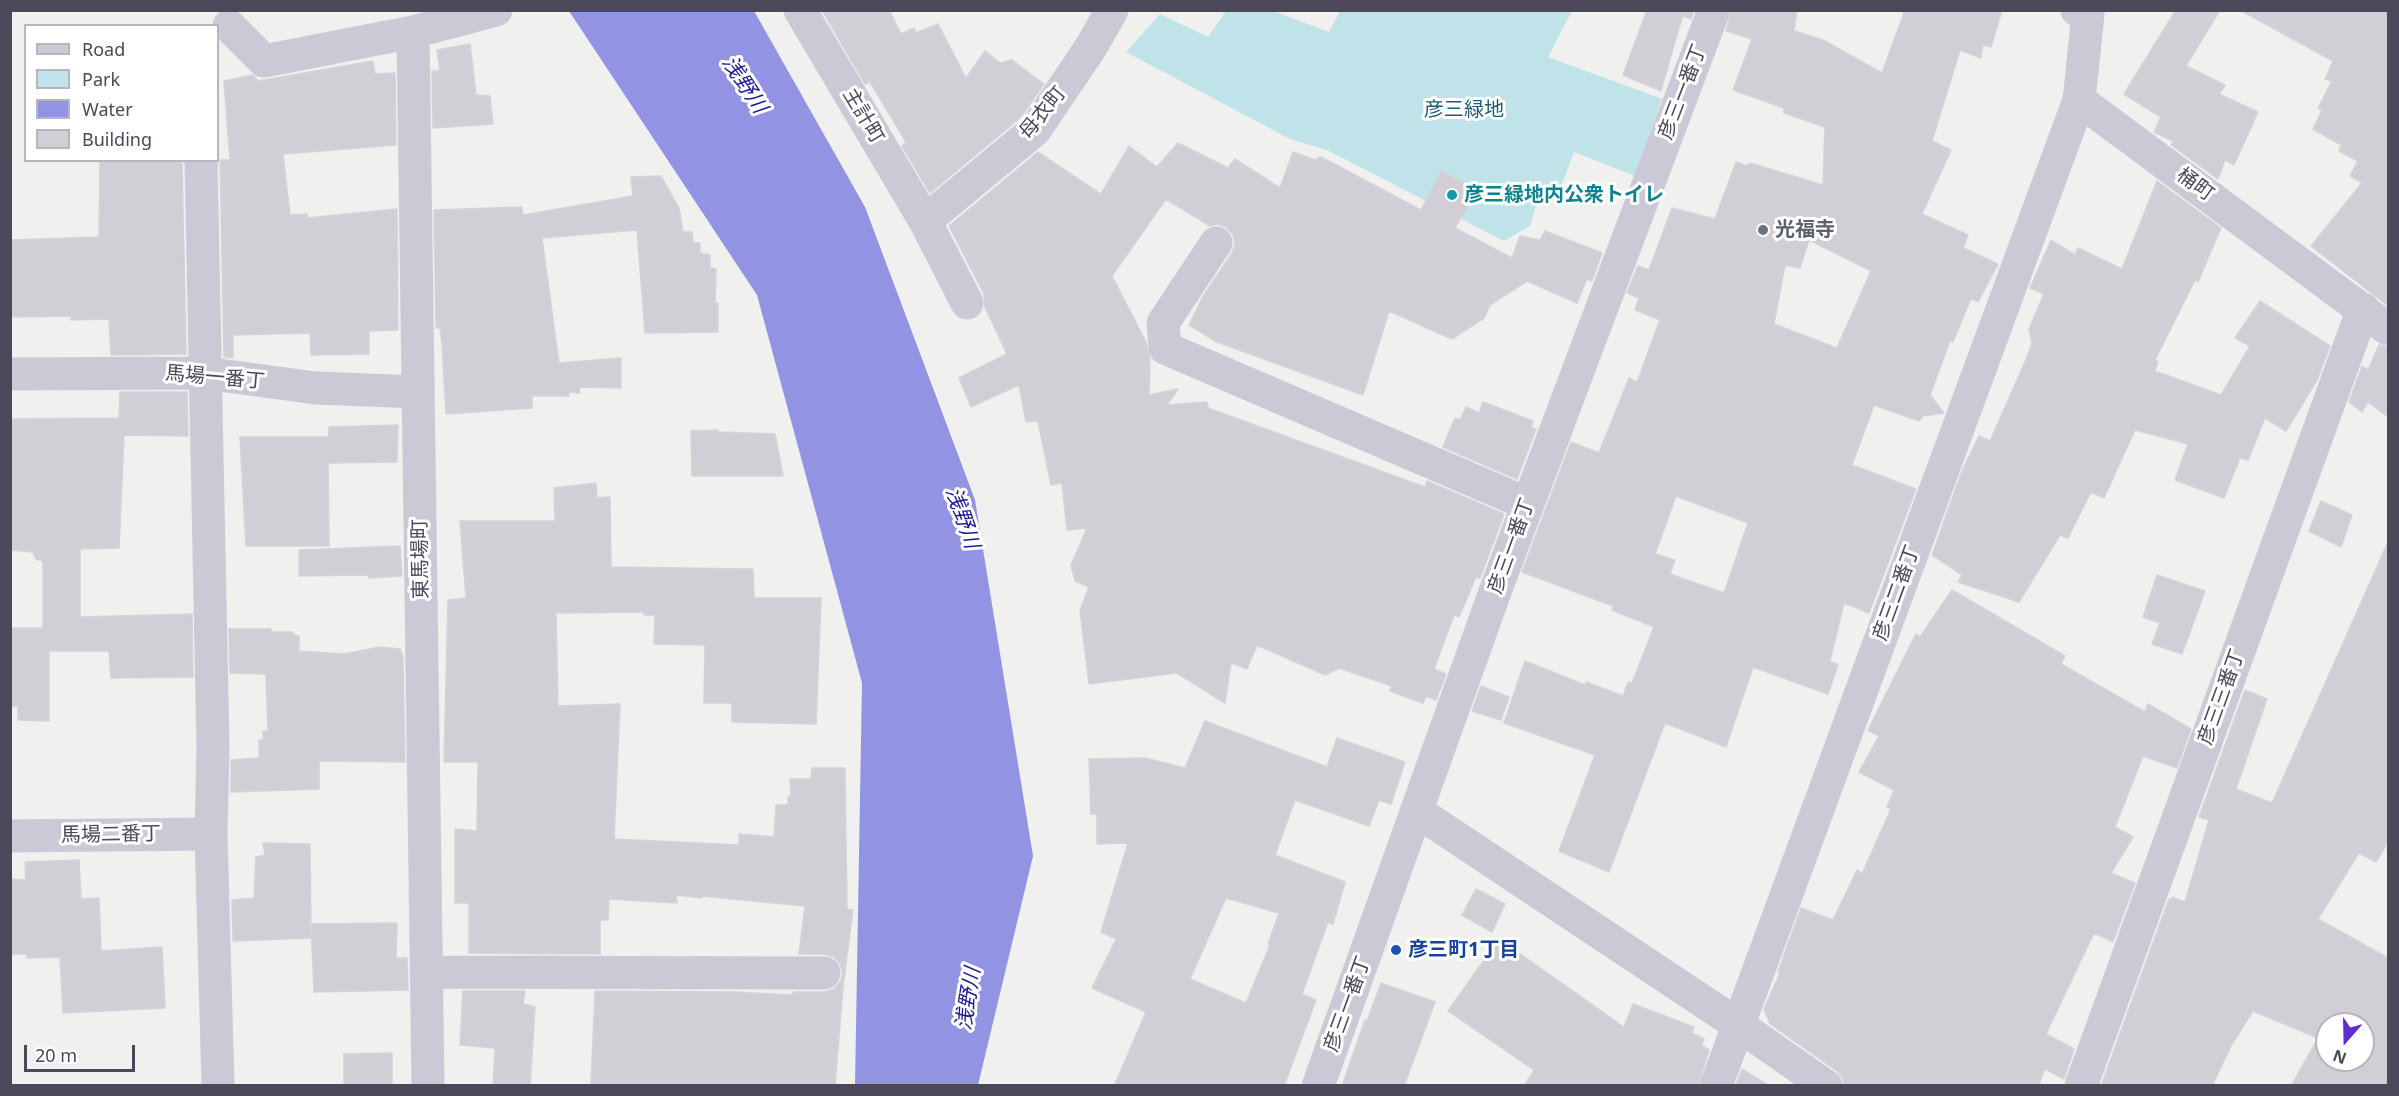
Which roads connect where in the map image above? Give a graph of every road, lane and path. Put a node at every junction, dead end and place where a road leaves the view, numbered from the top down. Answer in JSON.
{"nodes":[{"id":1,"x":496,"y":10,"type":"edge"},
{"id":2,"x":800,"y":10,"type":"edge"},
{"id":3,"x":1112,"y":10,"type":"edge"},
{"id":4,"x":1714,"y":10,"type":"edge"},
{"id":5,"x":2077,"y":10,"type":"edge"},
{"id":6,"x":224,"y":30,"type":"edge"},
{"id":7,"x":413,"y":32,"type":"junction"},
{"id":8,"x":2079,"y":100,"type":"junction"},
{"id":9,"x":201,"y":162,"type":"edge"},
{"id":10,"x":926,"y":221,"type":"junction"},
{"id":11,"x":1216,"y":243,"type":"dead end"},
{"id":12,"x":967,"y":303,"type":"dead end"},
{"id":13,"x":2363,"y":309,"type":"junction"},
{"id":14,"x":2388,"y":329,"type":"edge"},
{"id":15,"x":204,"y":373,"type":"junction"},
{"id":16,"x":10,"y":374,"type":"edge"},
{"id":17,"x":418,"y":392,"type":"junction"},
{"id":18,"x":1528,"y":504,"type":"junction"},
{"id":19,"x":1418,"y":812,"type":"junction"},
{"id":20,"x":211,"y":834,"type":"junction"},
{"id":21,"x":10,"y":836,"type":"edge"},
{"id":22,"x":427,"y":972,"type":"junction"},
{"id":23,"x":824,"y":973,"type":"dead end"},
{"id":24,"x":1737,"y":1024,"type":"junction"},
{"id":25,"x":218,"y":1086,"type":"edge"},
{"id":26,"x":428,"y":1086,"type":"edge"},
{"id":27,"x":1318,"y":1086,"type":"edge"},
{"id":28,"x":1716,"y":1086,"type":"edge"},
{"id":29,"x":1826,"y":1086,"type":"edge"},
{"id":30,"x":2081,"y":1086,"type":"edge"}],
"edges":[{"from":1,"to":7,"type":"street"},
{"from":2,"to":10,"type":"street","name":"主計町"},
{"from":3,"to":10,"type":"street","name":"母衣町"},
{"from":4,"to":18,"type":"street","name":"彦三一番丁"},
{"from":5,"to":8,"type":"street"},
{"from":6,"to":7,"type":"street"},
{"from":7,"to":17,"type":"street","name":"東馬場町"},
{"from":8,"to":13,"type":"street","name":"桶町"},
{"from":8,"to":24,"type":"street","name":"彦三二番丁"},
{"from":9,"to":15,"type":"street"},
{"from":10,"to":12,"type":"street","name":"主計町"},
{"from":11,"to":18,"type":"street"},
{"from":13,"to":14,"type":"street","name":"桶町"},
{"from":13,"to":30,"type":"street","name":"彦三三番丁"},
{"from":15,"to":16,"type":"street","name":"馬場一番丁"},
{"from":15,"to":17,"type":"street","name":"馬場一番丁"},
{"from":15,"to":20,"type":"street"},
{"from":17,"to":22,"type":"street","name":"東馬場町"},
{"from":18,"to":19,"type":"street","name":"彦三一番丁"},
{"from":19,"to":24,"type":"street"},
{"from":19,"to":27,"type":"street","name":"彦三一番丁"},
{"from":20,"to":21,"type":"street","name":"馬場二番丁"},
{"from":20,"to":25,"type":"street"},
{"from":22,"to":23,"type":"street"},
{"from":22,"to":26,"type":"street","name":"東馬場町"},
{"from":24,"to":28,"type":"street","name":"彦三二番丁"},
{"from":24,"to":29,"type":"street"}]}
